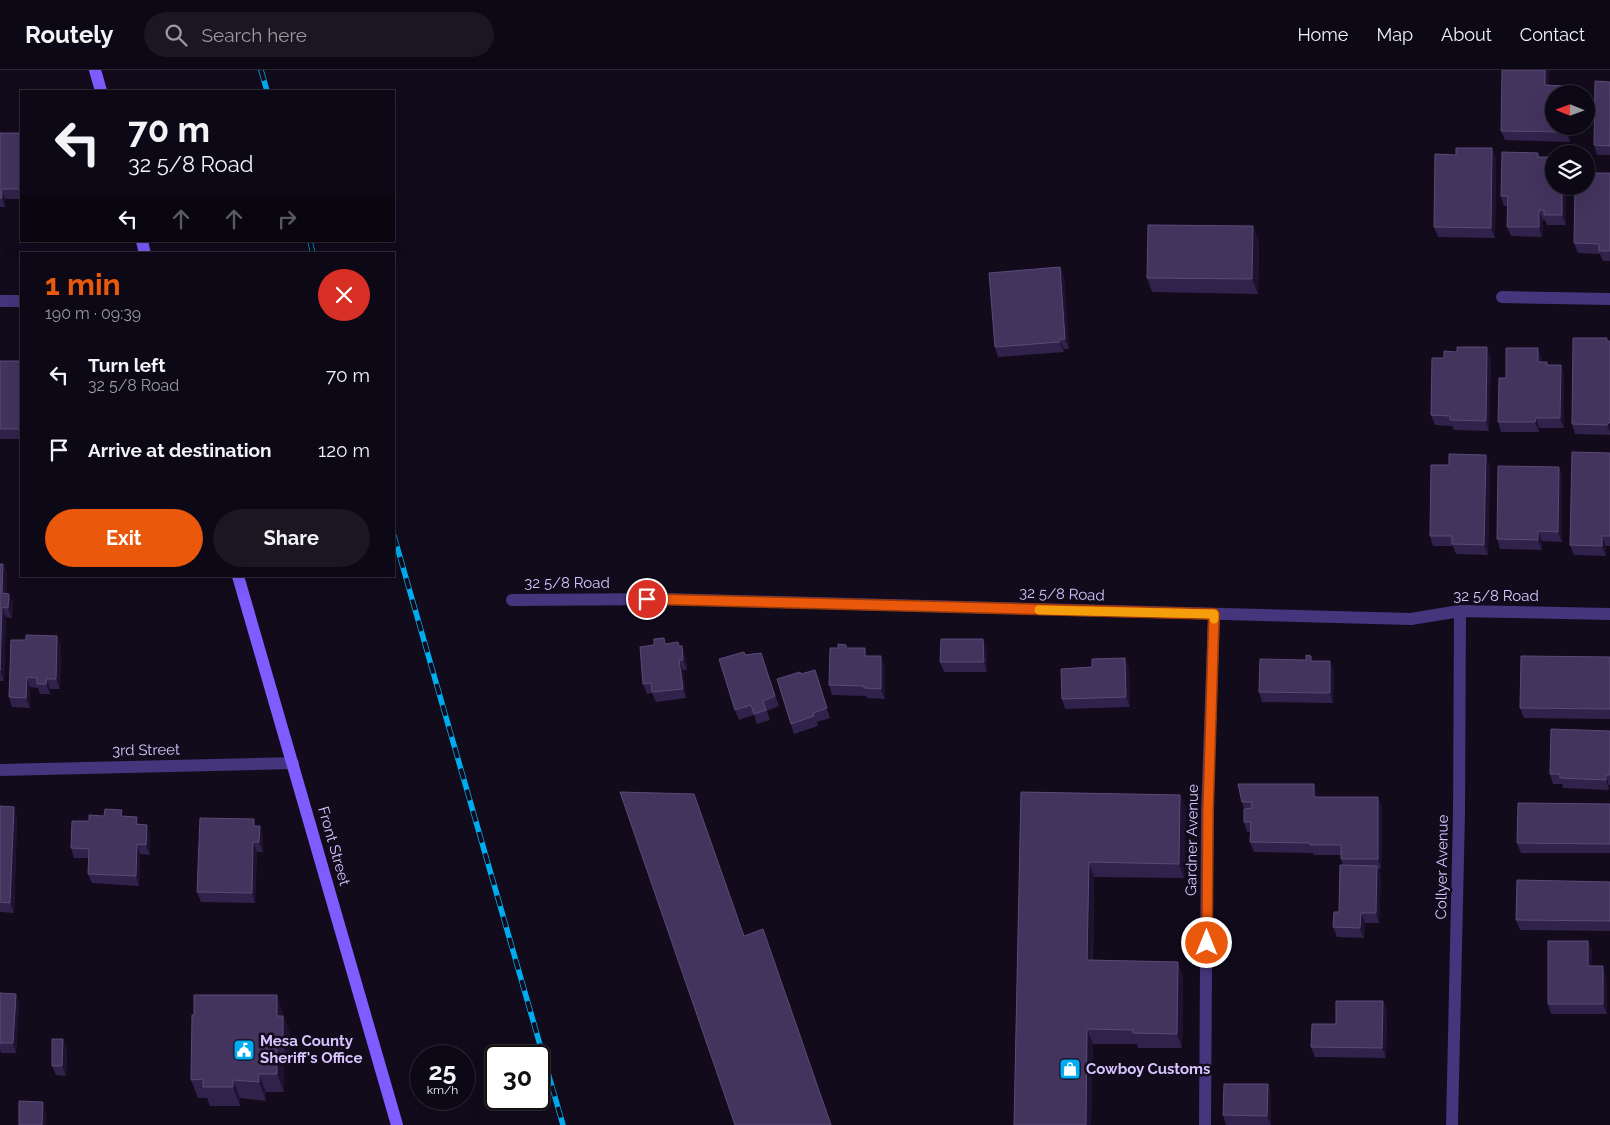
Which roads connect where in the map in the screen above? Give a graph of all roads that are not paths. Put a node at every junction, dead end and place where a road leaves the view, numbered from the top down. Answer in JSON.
{"nodes":[{"id":1,"x":95,"y":70,"type":"edge"},
{"id":2,"x":101,"y":90,"type":"edge"},
{"id":3,"x":1502,"y":297,"type":"dead end"},
{"id":4,"x":1610,"y":299,"type":"edge"},
{"id":5,"x":0,"y":301,"type":"edge"},
{"id":6,"x":20,"y":301,"type":"edge"},
{"id":7,"x":238,"y":577,"type":"edge"},
{"id":8,"x":512,"y":600,"type":"dead end"},
{"id":9,"x":1460,"y":610,"type":"junction"},
{"id":10,"x":1214,"y":614,"type":"junction"},
{"id":11,"x":1610,"y":614,"type":"edge"},
{"id":12,"x":293,"y":763,"type":"junction"},
{"id":13,"x":0,"y":770,"type":"edge"},
{"id":14,"x":397,"y":1125,"type":"edge"},
{"id":15,"x":1205,"y":1125,"type":"edge"},
{"id":16,"x":1452,"y":1125,"type":"edge"}],
"edges":[{"from":1,"to":2,"type":"street"},
{"from":3,"to":4,"type":"street"},
{"from":5,"to":6,"type":"street"},
{"from":7,"to":12,"type":"street","name":"Front Street"},
{"from":8,"to":10,"type":"street","name":"32 5/8 Road"},
{"from":9,"to":10,"type":"street","name":"32 5/8 Road"},
{"from":9,"to":11,"type":"street","name":"32 5/8 Road"},
{"from":9,"to":16,"type":"street","name":"Collyer Avenue"},
{"from":10,"to":15,"type":"street","name":"Gardner Avenue"},
{"from":12,"to":13,"type":"street","name":"3rd Street"},
{"from":12,"to":14,"type":"street","name":"Front Street"}]}
